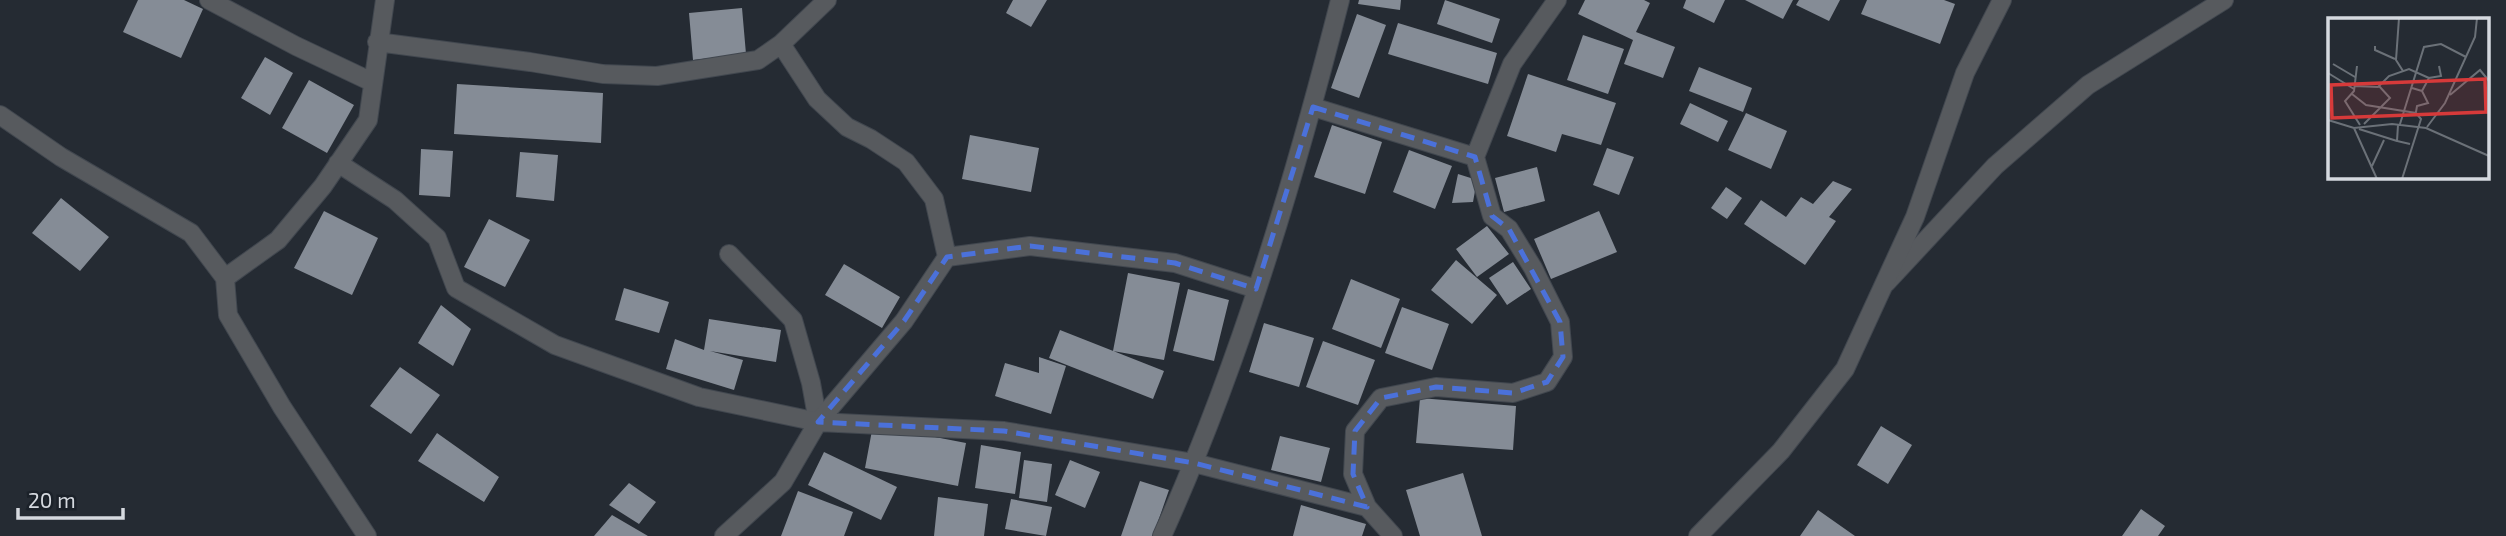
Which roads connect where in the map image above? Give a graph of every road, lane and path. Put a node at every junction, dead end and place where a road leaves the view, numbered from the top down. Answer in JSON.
{"nodes":[{"id":1,"x":209,"y":0,"type":"edge"},
{"id":2,"x":385,"y":0,"type":"edge"},
{"id":3,"x":827,"y":0,"type":"edge"},
{"id":4,"x":1340,"y":0,"type":"edge"},
{"id":5,"x":1558,"y":0,"type":"edge"},
{"id":6,"x":2002,"y":0,"type":"edge"},
{"id":7,"x":2224,"y":0,"type":"edge"},
{"id":8,"x":377,"y":42,"type":"junction"},
{"id":9,"x":781,"y":44,"type":"junction"},
{"id":10,"x":372,"y":82,"type":"junction"},
{"id":11,"x":1312,"y":107,"type":"junction"},
{"id":12,"x":0,"y":115,"type":"edge"},
{"id":13,"x":1475,"y":157,"type":"junction"},
{"id":14,"x":338,"y":163,"type":"junction"},
{"id":15,"x":729,"y":254,"type":"dead end"},
{"id":16,"x":947,"y":257,"type":"junction"},
{"id":17,"x":225,"y":278,"type":"junction"},
{"id":18,"x":1884,"y":285,"type":"junction"},
{"id":19,"x":1256,"y":289,"type":"junction"},
{"id":20,"x":818,"y":422,"type":"junction"},
{"id":21,"x":1195,"y":463,"type":"junction"},
{"id":22,"x":1367,"y":507,"type":"junction"},
{"id":23,"x":367,"y":536,"type":"edge"},
{"id":24,"x":724,"y":536,"type":"edge"},
{"id":25,"x":1162,"y":536,"type":"edge"},
{"id":26,"x":1393,"y":536,"type":"edge"},
{"id":27,"x":1698,"y":536,"type":"edge"}],
"edges":[{"from":1,"to":10,"type":"street"},
{"from":2,"to":8,"type":"street"},
{"from":3,"to":9,"type":"street"},
{"from":4,"to":11,"type":"street"},
{"from":5,"to":13,"type":"street"},
{"from":6,"to":18,"type":"street"},
{"from":7,"to":18,"type":"street"},
{"from":8,"to":9,"type":"street"},
{"from":8,"to":10,"type":"street"},
{"from":9,"to":16,"type":"street"},
{"from":10,"to":14,"type":"street"},
{"from":11,"to":13,"type":"street"},
{"from":11,"to":19,"type":"street"},
{"from":12,"to":17,"type":"street"},
{"from":13,"to":22,"type":"street"},
{"from":14,"to":17,"type":"street"},
{"from":14,"to":20,"type":"street"},
{"from":15,"to":20,"type":"street"},
{"from":16,"to":19,"type":"street"},
{"from":16,"to":20,"type":"street"},
{"from":17,"to":23,"type":"street"},
{"from":18,"to":27,"type":"street"},
{"from":19,"to":21,"type":"street"},
{"from":20,"to":21,"type":"street"},
{"from":20,"to":24,"type":"street"},
{"from":21,"to":22,"type":"street"},
{"from":21,"to":25,"type":"street"},
{"from":22,"to":26,"type":"street"}]}
